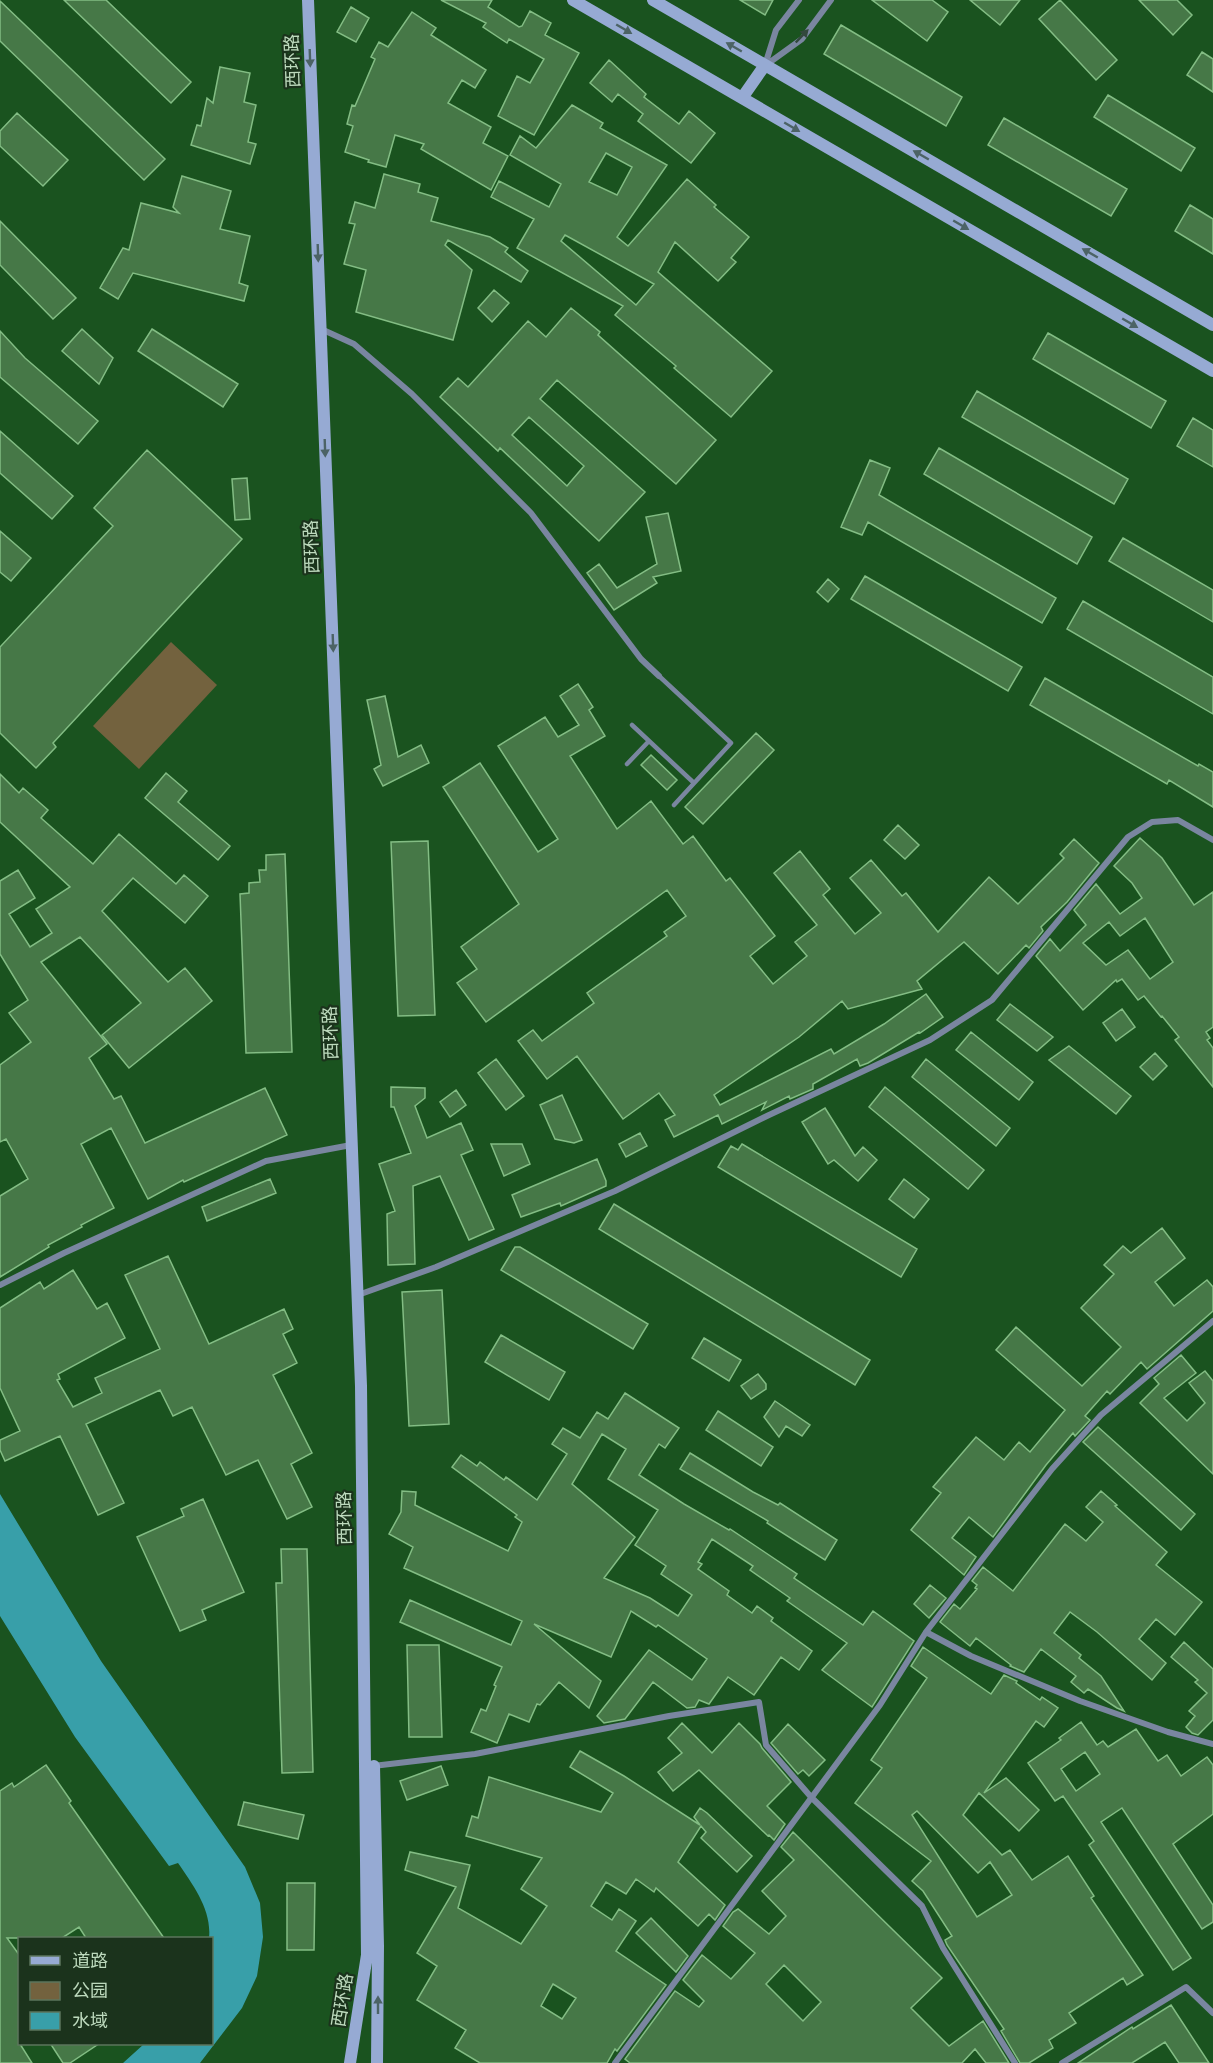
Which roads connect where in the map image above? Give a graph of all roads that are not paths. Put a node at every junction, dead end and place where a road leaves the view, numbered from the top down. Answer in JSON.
{"nodes":[{"id":1,"x":308,"y":0,"type":"edge"},
{"id":2,"x":573,"y":0,"type":"edge"},
{"id":3,"x":653,"y":0,"type":"edge"},
{"id":4,"x":799,"y":0,"type":"edge"},
{"id":5,"x":831,"y":0,"type":"edge"},
{"id":6,"x":765,"y":65,"type":"junction"},
{"id":7,"x":742,"y":98,"type":"junction"},
{"id":8,"x":1213,"y":325,"type":"edge"},
{"id":9,"x":320,"y":328,"type":"junction"},
{"id":10,"x":1213,"y":372,"type":"edge"},
{"id":11,"x":659,"y":676,"type":"joint"},
{"id":12,"x":632,"y":725,"type":"dead end"},
{"id":13,"x":649,"y":741,"type":"junction"},
{"id":14,"x":627,"y":764,"type":"dead end"},
{"id":15,"x":694,"y":783,"type":"junction"},
{"id":16,"x":674,"y":805,"type":"dead end"},
{"id":17,"x":1213,"y":840,"type":"edge"},
{"id":18,"x":352,"y":1144,"type":"junction"},
{"id":19,"x":0,"y":1285,"type":"edge"},
{"id":20,"x":358,"y":1295,"type":"junction"},
{"id":21,"x":1213,"y":1322,"type":"edge"},
{"id":22,"x":926,"y":1632,"type":"junction"},
{"id":23,"x":1213,"y":1744,"type":"edge"},
{"id":24,"x":369,"y":1767,"type":"junction"},
{"id":25,"x":811,"y":1797,"type":"junction"},
{"id":26,"x":1213,"y":2013,"type":"edge"},
{"id":27,"x":350,"y":2063,"type":"edge"},
{"id":28,"x":377,"y":2063,"type":"edge"},
{"id":29,"x":615,"y":2063,"type":"edge"},
{"id":30,"x":1015,"y":2063,"type":"edge"},
{"id":31,"x":1062,"y":2063,"type":"edge"}],
"edges":[{"from":1,"to":9,"type":"street","name":"西环路","one_way":true},
{"from":2,"to":7,"type":"street","one_way":true},
{"from":6,"to":3,"type":"street","one_way":true},
{"from":4,"to":6,"type":"street"},
{"from":6,"to":5,"type":"street","one_way":true},
{"from":6,"to":7,"type":"street"},
{"from":8,"to":6,"type":"street","one_way":true},
{"from":7,"to":10,"type":"street","one_way":true},
{"from":9,"to":11,"type":"street"},
{"from":9,"to":18,"type":"street","name":"西环路","one_way":true},
{"from":11,"to":15,"type":"lane"},
{"from":12,"to":13,"type":"lane"},
{"from":13,"to":14,"type":"lane"},
{"from":13,"to":15,"type":"lane"},
{"from":15,"to":16,"type":"lane"},
{"from":17,"to":20,"type":"street"},
{"from":18,"to":19,"type":"street"},
{"from":18,"to":20,"type":"street","name":"西环路"},
{"from":20,"to":24,"type":"street","name":"西环路"},
{"from":21,"to":22,"type":"street"},
{"from":22,"to":23,"type":"street"},
{"from":22,"to":25,"type":"street"},
{"from":24,"to":25,"type":"street"},
{"from":24,"to":27,"type":"street","name":"西环路"},
{"from":28,"to":24,"type":"street","name":"西环路","one_way":true},
{"from":25,"to":29,"type":"street"},
{"from":25,"to":30,"type":"street"},
{"from":26,"to":31,"type":"street"}]}
